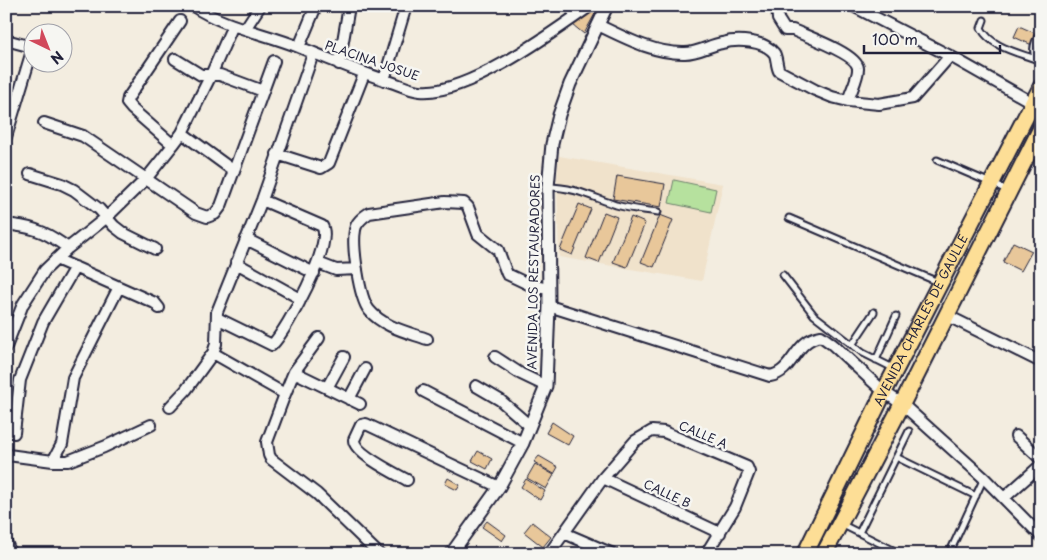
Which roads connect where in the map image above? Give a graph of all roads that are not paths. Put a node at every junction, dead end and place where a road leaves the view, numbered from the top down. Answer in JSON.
{"nodes":[{"id":1,"x":193,"y":6,"type":"edge"},
{"id":2,"x":260,"y":6,"type":"edge"},
{"id":3,"x":316,"y":6,"type":"edge"},
{"id":4,"x":406,"y":6,"type":"edge"},
{"id":5,"x":571,"y":6,"type":"edge"},
{"id":6,"x":590,"y":6,"type":"edge"},
{"id":7,"x":608,"y":6,"type":"edge"},
{"id":8,"x":777,"y":6,"type":"edge"},
{"id":9,"x":853,"y":6,"type":"edge"},
{"id":10,"x":348,"y":12,"type":"dead end"},
{"id":11,"x":575,"y":16,"type":"junction"},
{"id":12,"x":984,"y":20,"type":"dead end"},
{"id":13,"x":180,"y":22,"type":"dead end"},
{"id":14,"x":233,"y":25,"type":"junction"},
{"id":15,"x":598,"y":25,"type":"junction"},
{"id":16,"x":246,"y":29,"type":"junction"},
{"id":17,"x":1041,"y":32,"type":"edge"},
{"id":18,"x":6,"y":40,"type":"edge"},
{"id":19,"x":300,"y":47,"type":"junction"},
{"id":20,"x":313,"y":54,"type":"junction"},
{"id":21,"x":950,"y":56,"type":"junction"},
{"id":22,"x":175,"y":59,"type":"dead end"},
{"id":23,"x":1035,"y":59,"type":"junction"},
{"id":24,"x":274,"y":61,"type":"dead end"},
{"id":25,"x":1041,"y":63,"type":"edge"},
{"id":26,"x":339,"y":64,"type":"junction"},
{"id":27,"x":364,"y":74,"type":"junction"},
{"id":28,"x":211,"y":76,"type":"junction"},
{"id":29,"x":384,"y":80,"type":"junction"},
{"id":30,"x":1041,"y":87,"type":"edge"},
{"id":31,"x":263,"y":91,"type":"junction"},
{"id":32,"x":848,"y":101,"type":"junction"},
{"id":33,"x":1033,"y":103,"type":"junction"},
{"id":34,"x":44,"y":122,"type":"dead end"},
{"id":35,"x":1041,"y":128,"type":"edge"},
{"id":36,"x":7,"y":130,"type":"edge"},
{"id":37,"x":182,"y":133,"type":"junction"},
{"id":38,"x":173,"y":145,"type":"junction"},
{"id":39,"x":277,"y":154,"type":"junction"},
{"id":40,"x":937,"y":160,"type":"dead end"},
{"id":41,"x":234,"y":171,"type":"junction"},
{"id":42,"x":30,"y":174,"type":"dead end"},
{"id":43,"x":146,"y":179,"type":"junction"},
{"id":44,"x":992,"y":183,"type":"junction"},
{"id":45,"x":548,"y":187,"type":"junction"},
{"id":46,"x":1009,"y":191,"type":"junction"},
{"id":47,"x":262,"y":200,"type":"junction"},
{"id":48,"x":658,"y":212,"type":"dead end"},
{"id":49,"x":107,"y":217,"type":"junction"},
{"id":50,"x":789,"y":218,"type":"dead end"},
{"id":51,"x":14,"y":224,"type":"dead end"},
{"id":52,"x":246,"y":240,"type":"junction"},
{"id":53,"x":68,"y":248,"type":"junction"},
{"id":54,"x":155,"y":249,"type":"dead end"},
{"id":55,"x":56,"y":259,"type":"junction"},
{"id":56,"x":236,"y":263,"type":"junction"},
{"id":57,"x":75,"y":267,"type":"junction"},
{"id":58,"x":316,"y":268,"type":"junction"},
{"id":59,"x":357,"y":269,"type":"junction"},
{"id":60,"x":783,"y":275,"type":"dead end"},
{"id":61,"x":940,"y":283,"type":"junction"},
{"id":62,"x":119,"y":287,"type":"junction"},
{"id":63,"x":548,"y":289,"type":"junction"},
{"id":64,"x":301,"y":299,"type":"junction"},
{"id":65,"x":549,"y":306,"type":"junction"},
{"id":66,"x":159,"y":308,"type":"dead end"},
{"id":67,"x":874,"y":312,"type":"dead end"},
{"id":68,"x":946,"y":315,"type":"junction"},
{"id":69,"x":896,"y":316,"type":"dead end"},
{"id":70,"x":217,"y":318,"type":"junction"},
{"id":71,"x":319,"y":338,"type":"dead end"},
{"id":72,"x":427,"y":339,"type":"dead end"},
{"id":73,"x":852,"y":345,"type":"junction"},
{"id":74,"x":6,"y":347,"type":"edge"},
{"id":75,"x":213,"y":353,"type":"junction"},
{"id":76,"x":344,"y":357,"type":"dead end"},
{"id":77,"x":495,"y":357,"type":"dead end"},
{"id":78,"x":876,"y":360,"type":"junction"},
{"id":79,"x":1041,"y":362,"type":"edge"},
{"id":80,"x":365,"y":369,"type":"dead end"},
{"id":81,"x":896,"y":369,"type":"junction"},
{"id":82,"x":294,"y":372,"type":"junction"},
{"id":83,"x":476,"y":386,"type":"dead end"},
{"id":84,"x":546,"y":386,"type":"junction"},
{"id":85,"x":327,"y":388,"type":"junction"},
{"id":86,"x":423,"y":391,"type":"dead end"},
{"id":87,"x":884,"y":392,"type":"junction"},
{"id":88,"x":285,"y":394,"type":"junction"},
{"id":89,"x":350,"y":399,"type":"junction"},
{"id":90,"x":360,"y":404,"type":"dead end"},
{"id":91,"x":902,"y":404,"type":"junction"},
{"id":92,"x":170,"y":408,"type":"dead end"},
{"id":93,"x":151,"y":425,"type":"dead end"},
{"id":94,"x":530,"y":426,"type":"junction"},
{"id":95,"x":908,"y":431,"type":"dead end"},
{"id":96,"x":14,"y":433,"type":"dead end"},
{"id":97,"x":1016,"y":436,"type":"dead end"},
{"id":98,"x":523,"y":443,"type":"junction"},
{"id":99,"x":6,"y":453,"type":"edge"},
{"id":100,"x":896,"y":457,"type":"junction"},
{"id":101,"x":1041,"y":459,"type":"edge"},
{"id":102,"x":53,"y":461,"type":"junction"},
{"id":103,"x":1041,"y":465,"type":"edge"},
{"id":104,"x":603,"y":478,"type":"junction"},
{"id":105,"x":984,"y":478,"type":"junction"},
{"id":106,"x":407,"y":480,"type":"dead end"},
{"id":107,"x":499,"y":487,"type":"junction"},
{"id":108,"x":976,"y":496,"type":"junction"},
{"id":109,"x":1004,"y":498,"type":"junction"},
{"id":110,"x":840,"y":523,"type":"junction"},
{"id":111,"x":564,"y":533,"type":"junction"},
{"id":112,"x":720,"y":533,"type":"junction"},
{"id":113,"x":859,"y":533,"type":"junction"},
{"id":114,"x":1041,"y":536,"type":"edge"},
{"id":115,"x":6,"y":542,"type":"edge"},
{"id":116,"x":12,"y":554,"type":"edge"},
{"id":117,"x":379,"y":554,"type":"edge"},
{"id":118,"x":452,"y":554,"type":"edge"},
{"id":119,"x":549,"y":554,"type":"edge"},
{"id":120,"x":613,"y":554,"type":"edge"},
{"id":121,"x":706,"y":554,"type":"edge"},
{"id":122,"x":805,"y":554,"type":"edge"},
{"id":123,"x":824,"y":554,"type":"edge"},
{"id":124,"x":901,"y":554,"type":"edge"},
{"id":125,"x":949,"y":554,"type":"edge"}],
"edges":[{"from":1,"to":14,"type":"street","name":"PLACINA JOSUE"},
{"from":2,"to":16,"type":"street"},
{"from":3,"to":19,"type":"street"},
{"from":4,"to":29,"type":"street"},
{"from":5,"to":11,"type":"street"},
{"from":6,"to":11,"type":"street","name":"PLACINA JOSUE"},
{"from":7,"to":15,"type":"street","name":"AVENIDA LOS RESTAURADORES"},
{"from":8,"to":32,"type":"street"},
{"from":9,"to":21,"type":"street"},
{"from":10,"to":26,"type":"street"},
{"from":11,"to":29,"type":"street","name":"PLACINA JOSUE"},
{"from":12,"to":23,"type":"lane"},
{"from":13,"to":38,"type":"street"},
{"from":14,"to":16,"type":"street","name":"PLACINA JOSUE"},
{"from":14,"to":28,"type":"street"},
{"from":15,"to":32,"type":"street"},
{"from":15,"to":45,"type":"street","name":"AVENIDA LOS RESTAURADORES"},
{"from":16,"to":19,"type":"street","name":"PLACINA JOSUE"},
{"from":17,"to":23,"type":"lane"},
{"from":18,"to":36,"type":"street"},
{"from":19,"to":20,"type":"street","name":"PLACINA JOSUE"},
{"from":20,"to":26,"type":"street","name":"PLACINA JOSUE"},
{"from":20,"to":39,"type":"street"},
{"from":21,"to":32,"type":"street"},
{"from":21,"to":33,"type":"street"},
{"from":22,"to":28,"type":"street"},
{"from":23,"to":25,"type":"lane"},
{"from":24,"to":31,"type":"street"},
{"from":26,"to":27,"type":"street","name":"PLACINA JOSUE"},
{"from":27,"to":29,"type":"street","name":"PLACINA JOSUE"},
{"from":27,"to":39,"type":"street"},
{"from":28,"to":31,"type":"street"},
{"from":28,"to":37,"type":"street"},
{"from":30,"to":33,"type":"main road","name":"AVENIDA CHARLES DE GAULLE"},
{"from":31,"to":41,"type":"street"},
{"from":33,"to":44,"type":"main road","name":"AVENIDA CHARLES DE GAULLE"},
{"from":34,"to":43,"type":"street"},
{"from":35,"to":46,"type":"main road","name":"AVENIDA CHARLES DE GAULLE"},
{"from":37,"to":38,"type":"street"},
{"from":37,"to":41,"type":"street"},
{"from":38,"to":43,"type":"street"},
{"from":39,"to":47,"type":"street"},
{"from":40,"to":44,"type":"lane"},
{"from":41,"to":43,"type":"street"},
{"from":42,"to":49,"type":"street"},
{"from":43,"to":49,"type":"street"},
{"from":44,"to":46,"type":"lane"},
{"from":44,"to":61,"type":"main road","name":"AVENIDA CHARLES DE GAULLE"},
{"from":45,"to":48,"type":"lane"},
{"from":45,"to":63,"type":"street","name":"AVENIDA LOS RESTAURADORES"},
{"from":46,"to":68,"type":"main road","name":"AVENIDA CHARLES DE GAULLE"},
{"from":47,"to":52,"type":"street"},
{"from":47,"to":58,"type":"street"},
{"from":49,"to":53,"type":"street"},
{"from":49,"to":54,"type":"street"},
{"from":50,"to":61,"type":"lane"},
{"from":51,"to":53,"type":"street"},
{"from":52,"to":56,"type":"street"},
{"from":52,"to":58,"type":"street"},
{"from":53,"to":55,"type":"street"},
{"from":55,"to":57,"type":"street"},
{"from":55,"to":74,"type":"street"},
{"from":56,"to":64,"type":"street"},
{"from":56,"to":70,"type":"street"},
{"from":57,"to":62,"type":"street"},
{"from":57,"to":96,"type":"street"},
{"from":58,"to":59,"type":"street"},
{"from":58,"to":64,"type":"street"},
{"from":59,"to":63,"type":"street"},
{"from":59,"to":72,"type":"street"},
{"from":60,"to":73,"type":"lane"},
{"from":61,"to":81,"type":"main road","name":"AVENIDA CHARLES DE GAULLE"},
{"from":62,"to":66,"type":"street"},
{"from":62,"to":102,"type":"street"},
{"from":63,"to":65,"type":"street","name":"AVENIDA LOS RESTAURADORES"},
{"from":64,"to":70,"type":"street"},
{"from":65,"to":84,"type":"street","name":"AVENIDA LOS RESTAURADORES"},
{"from":65,"to":87,"type":"street"},
{"from":67,"to":73,"type":"lane"},
{"from":68,"to":79,"type":"street"},
{"from":68,"to":91,"type":"main road","name":"AVENIDA CHARLES DE GAULLE"},
{"from":69,"to":78,"type":"lane"},
{"from":70,"to":75,"type":"street"},
{"from":71,"to":82,"type":"street"},
{"from":73,"to":78,"type":"lane"},
{"from":75,"to":88,"type":"street"},
{"from":75,"to":92,"type":"street"},
{"from":76,"to":85,"type":"street"},
{"from":77,"to":84,"type":"street"},
{"from":78,"to":81,"type":"lane"},
{"from":80,"to":89,"type":"street"},
{"from":81,"to":87,"type":"main road","name":"AVENIDA CHARLES DE GAULLE"},
{"from":82,"to":85,"type":"street"},
{"from":82,"to":88,"type":"street"},
{"from":83,"to":94,"type":"street"},
{"from":84,"to":94,"type":"street","name":"AVENIDA LOS RESTAURADORES"},
{"from":85,"to":89,"type":"street"},
{"from":86,"to":98,"type":"street"},
{"from":87,"to":91,"type":"street"},
{"from":87,"to":122,"type":"main road","name":"AVENIDA CHARLES DE GAULLE"},
{"from":88,"to":117,"type":"street"},
{"from":89,"to":90,"type":"street"},
{"from":91,"to":105,"type":"street"},
{"from":91,"to":110,"type":"main road","name":"AVENIDA CHARLES DE GAULLE"},
{"from":93,"to":102,"type":"street"},
{"from":94,"to":98,"type":"street","name":"AVENIDA LOS RESTAURADORES"},
{"from":95,"to":100,"type":"lane"},
{"from":97,"to":101,"type":"street"},
{"from":98,"to":107,"type":"street","name":"AVENIDA LOS RESTAURADORES"},
{"from":99,"to":102,"type":"street"},
{"from":100,"to":108,"type":"lane"},
{"from":100,"to":113,"type":"lane"},
{"from":103,"to":109,"type":"street"},
{"from":104,"to":111,"type":"street","name":"CALLE A"},
{"from":104,"to":112,"type":"street","name":"CALLE B"},
{"from":104,"to":112,"type":"street","name":"CALLE A"},
{"from":105,"to":108,"type":"lane"},
{"from":105,"to":109,"type":"street"},
{"from":106,"to":107,"type":"street"},
{"from":107,"to":118,"type":"street","name":"AVENIDA LOS RESTAURADORES"},
{"from":108,"to":125,"type":"lane"},
{"from":109,"to":114,"type":"street"},
{"from":110,"to":113,"type":"lane"},
{"from":110,"to":123,"type":"main road","name":"AVENIDA CHARLES DE GAULLE"},
{"from":111,"to":119,"type":"street","name":"CALLE A"},
{"from":111,"to":120,"type":"street"},
{"from":112,"to":121,"type":"street","name":"CALLE A"},
{"from":113,"to":124,"type":"lane"},
{"from":115,"to":116,"type":"street"}]}
